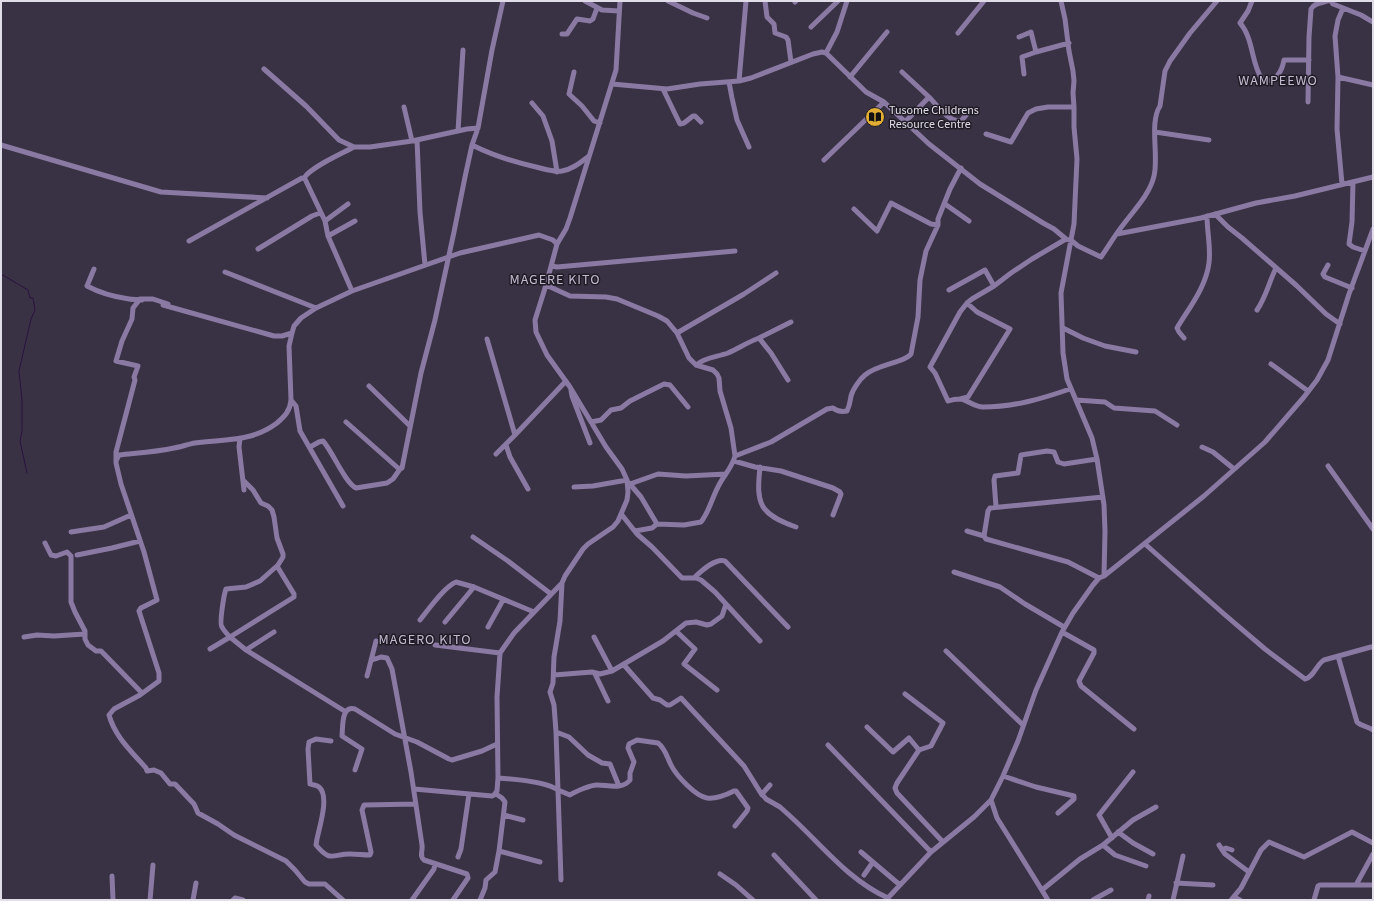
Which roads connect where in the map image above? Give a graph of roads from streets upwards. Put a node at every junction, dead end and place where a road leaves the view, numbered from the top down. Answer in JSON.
{"nodes":[{"id":1,"x":503,"y":1,"type":"edge"},
{"id":2,"x":585,"y":1,"type":"edge"},
{"id":3,"x":620,"y":1,"type":"edge"},
{"id":4,"x":668,"y":1,"type":"edge"},
{"id":5,"x":746,"y":1,"type":"edge"},
{"id":6,"x":765,"y":1,"type":"edge"},
{"id":7,"x":838,"y":1,"type":"edge"},
{"id":8,"x":847,"y":1,"type":"edge"},
{"id":9,"x":984,"y":1,"type":"edge"},
{"id":10,"x":1061,"y":1,"type":"edge"},
{"id":11,"x":1217,"y":1,"type":"edge"},
{"id":12,"x":1252,"y":1,"type":"edge"},
{"id":13,"x":1329,"y":1,"type":"edge"},
{"id":14,"x":597,"y":8,"type":"junction"},
{"id":15,"x":1343,"y":8,"type":"junction"},
{"id":16,"x":619,"y":11,"type":"junction"},
{"id":17,"x":707,"y":18,"type":"dead end"},
{"id":18,"x":1373,"y":22,"type":"edge"},
{"id":19,"x":811,"y":27,"type":"dead end"},
{"id":20,"x":887,"y":32,"type":"dead end"},
{"id":21,"x":958,"y":33,"type":"dead end"},
{"id":22,"x":562,"y":34,"type":"dead end"},
{"id":23,"x":1019,"y":37,"type":"dead end"},
{"id":24,"x":1069,"y":43,"type":"junction"},
{"id":25,"x":463,"y":50,"type":"dead end"},
{"id":26,"x":1036,"y":52,"type":"junction"},
{"id":27,"x":826,"y":53,"type":"junction"},
{"id":28,"x":1309,"y":60,"type":"junction"},
{"id":29,"x":791,"y":62,"type":"junction"},
{"id":30,"x":264,"y":70,"type":"dead end"},
{"id":31,"x":574,"y":72,"type":"dead end"},
{"id":32,"x":902,"y":72,"type":"dead end"},
{"id":33,"x":1024,"y":74,"type":"dead end"},
{"id":34,"x":850,"y":77,"type":"junction"},
{"id":35,"x":1338,"y":77,"type":"junction"},
{"id":36,"x":739,"y":81,"type":"junction"},
{"id":37,"x":729,"y":82,"type":"junction"},
{"id":38,"x":612,"y":84,"type":"junction"},
{"id":39,"x":1373,"y":84,"type":"edge"},
{"id":40,"x":663,"y":89,"type":"junction"},
{"id":41,"x":929,"y":97,"type":"junction"},
{"id":42,"x":884,"y":102,"type":"junction"},
{"id":43,"x":1308,"y":102,"type":"dead end"},
{"id":44,"x":532,"y":103,"type":"dead end"},
{"id":45,"x":404,"y":107,"type":"dead end"},
{"id":46,"x":1074,"y":107,"type":"junction"},
{"id":47,"x":967,"y":114,"type":"dead end"},
{"id":48,"x":701,"y":122,"type":"dead end"},
{"id":49,"x":905,"y":122,"type":"junction"},
{"id":50,"x":600,"y":123,"type":"junction"},
{"id":51,"x":478,"y":128,"type":"junction"},
{"id":52,"x":458,"y":131,"type":"junction"},
{"id":53,"x":1156,"y":132,"type":"junction"},
{"id":54,"x":986,"y":134,"type":"dead end"},
{"id":55,"x":1209,"y":140,"type":"dead end"},
{"id":56,"x":415,"y":141,"type":"junction"},
{"id":57,"x":1,"y":145,"type":"edge"},
{"id":58,"x":472,"y":146,"type":"junction"},
{"id":59,"x":354,"y":147,"type":"junction"},
{"id":60,"x":749,"y":147,"type":"dead end"},
{"id":61,"x":590,"y":155,"type":"junction"},
{"id":62,"x":824,"y":160,"type":"dead end"},
{"id":63,"x":961,"y":168,"type":"junction"},
{"id":64,"x":558,"y":172,"type":"junction"},
{"id":65,"x":1373,"y":177,"type":"edge"},
{"id":66,"x":304,"y":178,"type":"junction"},
{"id":67,"x":1353,"y":182,"type":"junction"},
{"id":68,"x":1342,"y":184,"type":"junction"},
{"id":69,"x":267,"y":198,"type":"junction"},
{"id":70,"x":348,"y":204,"type":"dead end"},
{"id":71,"x":945,"y":204,"type":"junction"},
{"id":72,"x":854,"y":209,"type":"dead end"},
{"id":73,"x":320,"y":213,"type":"junction"},
{"id":74,"x":1216,"y":214,"type":"junction"},
{"id":75,"x":1207,"y":216,"type":"junction"},
{"id":76,"x":325,"y":221,"type":"junction"},
{"id":77,"x":355,"y":221,"type":"dead end"},
{"id":78,"x":969,"y":221,"type":"dead end"},
{"id":79,"x":938,"y":225,"type":"junction"},
{"id":80,"x":1373,"y":229,"type":"edge"},
{"id":81,"x":1117,"y":234,"type":"junction"},
{"id":82,"x":328,"y":236,"type":"junction"},
{"id":83,"x":1066,"y":239,"type":"junction"},
{"id":84,"x":189,"y":241,"type":"dead end"},
{"id":85,"x":1072,"y":241,"type":"junction"},
{"id":86,"x":557,"y":244,"type":"junction"},
{"id":87,"x":258,"y":250,"type":"dead end"},
{"id":88,"x":735,"y":251,"type":"dead end"},
{"id":89,"x":1365,"y":251,"type":"junction"},
{"id":90,"x":448,"y":258,"type":"junction"},
{"id":91,"x":425,"y":265,"type":"junction"},
{"id":92,"x":1328,"y":265,"type":"dead end"},
{"id":93,"x":552,"y":266,"type":"junction"},
{"id":94,"x":1276,"y":268,"type":"junction"},
{"id":95,"x":94,"y":269,"type":"dead end"},
{"id":96,"x":225,"y":272,"type":"dead end"},
{"id":97,"x":776,"y":273,"type":"dead end"},
{"id":98,"x":546,"y":285,"type":"junction"},
{"id":99,"x":994,"y":286,"type":"junction"},
{"id":100,"x":1352,"y":288,"type":"junction"},
{"id":101,"x":949,"y":290,"type":"dead end"},
{"id":102,"x":352,"y":292,"type":"junction"},
{"id":103,"x":140,"y":299,"type":"junction"},
{"id":104,"x":967,"y":303,"type":"junction"},
{"id":105,"x":168,"y":304,"type":"dead end"},
{"id":106,"x":316,"y":308,"type":"junction"},
{"id":107,"x":1257,"y":310,"type":"dead end"},
{"id":108,"x":791,"y":322,"type":"dead end"},
{"id":109,"x":1340,"y":324,"type":"junction"},
{"id":110,"x":1063,"y":328,"type":"junction"},
{"id":111,"x":292,"y":333,"type":"junction"},
{"id":112,"x":677,"y":333,"type":"junction"},
{"id":113,"x":759,"y":338,"type":"junction"},
{"id":114,"x":1184,"y":338,"type":"dead end"},
{"id":115,"x":486,"y":339,"type":"dead end"},
{"id":116,"x":1136,"y":352,"type":"dead end"},
{"id":117,"x":1271,"y":364,"type":"dead end"},
{"id":118,"x":696,"y":365,"type":"junction"},
{"id":119,"x":566,"y":380,"type":"junction"},
{"id":120,"x":788,"y":380,"type":"dead end"},
{"id":121,"x":369,"y":386,"type":"dead end"},
{"id":122,"x":570,"y":387,"type":"junction"},
{"id":123,"x":1070,"y":389,"type":"junction"},
{"id":124,"x":1308,"y":391,"type":"junction"},
{"id":125,"x":960,"y":399,"type":"junction"},
{"id":126,"x":292,"y":400,"type":"junction"},
{"id":127,"x":1076,"y":400,"type":"junction"},
{"id":128,"x":688,"y":407,"type":"dead end"},
{"id":129,"x":346,"y":422,"type":"dead end"},
{"id":130,"x":591,"y":422,"type":"junction"},
{"id":131,"x":1177,"y":425,"type":"dead end"},
{"id":132,"x":410,"y":426,"type":"junction"},
{"id":133,"x":515,"y":435,"type":"junction"},
{"id":134,"x":240,"y":438,"type":"junction"},
{"id":135,"x":590,"y":443,"type":"dead end"},
{"id":136,"x":506,"y":444,"type":"junction"},
{"id":137,"x":310,"y":447,"type":"junction"},
{"id":138,"x":1202,"y":447,"type":"dead end"},
{"id":139,"x":117,"y":454,"type":"junction"},
{"id":140,"x":496,"y":454,"type":"dead end"},
{"id":141,"x":735,"y":458,"type":"junction"},
{"id":142,"x":1097,"y":459,"type":"junction"},
{"id":143,"x":1328,"y":466,"type":"dead end"},
{"id":144,"x":760,"y":467,"type":"junction"},
{"id":145,"x":400,"y":469,"type":"junction"},
{"id":146,"x":1234,"y":469,"type":"junction"},
{"id":147,"x":726,"y":474,"type":"junction"},
{"id":148,"x":243,"y":480,"type":"junction"},
{"id":149,"x":628,"y":482,"type":"junction"},
{"id":150,"x":574,"y":487,"type":"dead end"},
{"id":151,"x":528,"y":489,"type":"dead end"},
{"id":152,"x":244,"y":490,"type":"dead end"},
{"id":153,"x":1103,"y":497,"type":"junction"},
{"id":154,"x":343,"y":506,"type":"dead end"},
{"id":155,"x":996,"y":507,"type":"junction"},
{"id":156,"x":131,"y":515,"type":"junction"},
{"id":157,"x":622,"y":515,"type":"junction"},
{"id":158,"x":833,"y":515,"type":"dead end"},
{"id":159,"x":657,"y":524,"type":"junction"},
{"id":160,"x":796,"y":527,"type":"dead end"},
{"id":161,"x":1373,"y":529,"type":"edge"},
{"id":162,"x":635,"y":531,"type":"junction"},
{"id":163,"x":967,"y":531,"type":"dead end"},
{"id":164,"x":71,"y":532,"type":"dead end"},
{"id":165,"x":984,"y":536,"type":"junction"},
{"id":166,"x":473,"y":537,"type":"dead end"},
{"id":167,"x":140,"y":540,"type":"junction"},
{"id":168,"x":45,"y":543,"type":"dead end"},
{"id":169,"x":1144,"y":544,"type":"junction"},
{"id":170,"x":77,"y":555,"type":"dead end"},
{"id":171,"x":277,"y":566,"type":"junction"},
{"id":172,"x":954,"y":572,"type":"dead end"},
{"id":173,"x":1102,"y":577,"type":"junction"},
{"id":174,"x":694,"y":578,"type":"junction"},
{"id":175,"x":562,"y":583,"type":"junction"},
{"id":176,"x":474,"y":587,"type":"junction"},
{"id":177,"x":551,"y":594,"type":"junction"},
{"id":178,"x":503,"y":600,"type":"junction"},
{"id":179,"x":726,"y":604,"type":"junction"},
{"id":180,"x":732,"y":611,"type":"junction"},
{"id":181,"x":534,"y":612,"type":"junction"},
{"id":182,"x":722,"y":616,"type":"junction"},
{"id":183,"x":420,"y":620,"type":"dead end"},
{"id":184,"x":445,"y":622,"type":"dead end"},
{"id":185,"x":488,"y":626,"type":"dead end"},
{"id":186,"x":788,"y":627,"type":"dead end"},
{"id":187,"x":1063,"y":630,"type":"junction"},
{"id":188,"x":676,"y":631,"type":"junction"},
{"id":189,"x":274,"y":632,"type":"dead end"},
{"id":190,"x":85,"y":634,"type":"junction"},
{"id":191,"x":24,"y":637,"type":"dead end"},
{"id":192,"x":230,"y":637,"type":"junction"},
{"id":193,"x":594,"y":637,"type":"dead end"},
{"id":194,"x":376,"y":641,"type":"dead end"},
{"id":195,"x":760,"y":641,"type":"dead end"},
{"id":196,"x":435,"y":645,"type":"dead end"},
{"id":197,"x":1371,"y":647,"type":"dead end"},
{"id":198,"x":210,"y":649,"type":"dead end"},
{"id":199,"x":246,"y":650,"type":"junction"},
{"id":200,"x":946,"y":651,"type":"dead end"},
{"id":201,"x":500,"y":653,"type":"junction"},
{"id":202,"x":1338,"y":656,"type":"junction"},
{"id":203,"x":372,"y":660,"type":"junction"},
{"id":204,"x":624,"y":665,"type":"junction"},
{"id":205,"x":612,"y":671,"type":"junction"},
{"id":206,"x":596,"y":674,"type":"junction"},
{"id":207,"x":554,"y":675,"type":"junction"},
{"id":208,"x":367,"y":676,"type":"dead end"},
{"id":209,"x":716,"y":690,"type":"dead end"},
{"id":210,"x":142,"y":693,"type":"junction"},
{"id":211,"x":906,"y":694,"type":"dead end"},
{"id":212,"x":608,"y":701,"type":"dead end"},
{"id":213,"x":346,"y":712,"type":"junction"},
{"id":214,"x":1024,"y":725,"type":"junction"},
{"id":215,"x":867,"y":727,"type":"dead end"},
{"id":216,"x":1134,"y":729,"type":"dead end"},
{"id":217,"x":1373,"y":730,"type":"edge"},
{"id":218,"x":556,"y":732,"type":"junction"},
{"id":219,"x":405,"y":739,"type":"junction"},
{"id":220,"x":331,"y":741,"type":"dead end"},
{"id":221,"x":497,"y":744,"type":"junction"},
{"id":222,"x":828,"y":745,"type":"dead end"},
{"id":223,"x":918,"y":750,"type":"junction"},
{"id":224,"x":355,"y":770,"type":"dead end"},
{"id":225,"x":1133,"y":772,"type":"dead end"},
{"id":226,"x":1003,"y":776,"type":"junction"},
{"id":227,"x":498,"y":778,"type":"junction"},
{"id":228,"x":770,"y":785,"type":"dead end"},
{"id":229,"x":618,"y":786,"type":"junction"},
{"id":230,"x":414,"y":789,"type":"junction"},
{"id":231,"x":558,"y":790,"type":"junction"},
{"id":232,"x":469,"y":794,"type":"junction"},
{"id":233,"x":496,"y":794,"type":"junction"},
{"id":234,"x":762,"y":795,"type":"junction"},
{"id":235,"x":991,"y":800,"type":"junction"},
{"id":236,"x":416,"y":804,"type":"junction"},
{"id":237,"x":1156,"y":807,"type":"dead end"},
{"id":238,"x":1058,"y":813,"type":"dead end"},
{"id":239,"x":504,"y":815,"type":"junction"},
{"id":240,"x":523,"y":820,"type":"dead end"},
{"id":241,"x":735,"y":826,"type":"dead end"},
{"id":242,"x":1118,"y":832,"type":"junction"},
{"id":243,"x":1112,"y":838,"type":"junction"},
{"id":244,"x":942,"y":842,"type":"junction"},
{"id":245,"x":1373,"y":843,"type":"edge"},
{"id":246,"x":1219,"y":845,"type":"dead end"},
{"id":247,"x":1103,"y":846,"type":"junction"},
{"id":248,"x":1222,"y":850,"type":"junction"},
{"id":249,"x":1232,"y":850,"type":"dead end"},
{"id":250,"x":499,"y":851,"type":"junction"},
{"id":251,"x":861,"y":852,"type":"dead end"},
{"id":252,"x":931,"y":852,"type":"junction"},
{"id":253,"x":1153,"y":854,"type":"dead end"},
{"id":254,"x":1373,"y":854,"type":"edge"},
{"id":255,"x":774,"y":856,"type":"dead end"},
{"id":256,"x":1183,"y":856,"type":"dead end"},
{"id":257,"x":458,"y":857,"type":"dead end"},
{"id":258,"x":540,"y":862,"type":"dead end"},
{"id":259,"x":873,"y":862,"type":"junction"},
{"id":260,"x":436,"y":864,"type":"junction"},
{"id":261,"x":153,"y":865,"type":"dead end"},
{"id":262,"x":1146,"y":866,"type":"dead end"},
{"id":263,"x":1249,"y":872,"type":"junction"},
{"id":264,"x":720,"y":874,"type":"dead end"},
{"id":265,"x":864,"y":874,"type":"dead end"},
{"id":266,"x":112,"y":876,"type":"dead end"},
{"id":267,"x":561,"y":880,"type":"dead end"},
{"id":268,"x":196,"y":883,"type":"dead end"},
{"id":269,"x":1176,"y":883,"type":"junction"},
{"id":270,"x":1213,"y":884,"type":"dead end"},
{"id":271,"x":900,"y":885,"type":"junction"},
{"id":272,"x":1356,"y":885,"type":"junction"},
{"id":273,"x":1373,"y":885,"type":"edge"},
{"id":274,"x":1042,"y":890,"type":"junction"},
{"id":275,"x":1111,"y":890,"type":"dead end"},
{"id":276,"x":1232,"y":898,"type":"edge"},
{"id":277,"x":887,"y":899,"type":"edge"},
{"id":278,"x":113,"y":900,"type":"edge"},
{"id":279,"x":150,"y":900,"type":"edge"},
{"id":280,"x":193,"y":900,"type":"edge"},
{"id":281,"x":233,"y":900,"type":"edge"},
{"id":282,"x":243,"y":900,"type":"edge"},
{"id":283,"x":343,"y":900,"type":"edge"},
{"id":284,"x":412,"y":900,"type":"edge"},
{"id":285,"x":452,"y":900,"type":"edge"},
{"id":286,"x":480,"y":900,"type":"edge"},
{"id":287,"x":753,"y":900,"type":"edge"},
{"id":288,"x":816,"y":900,"type":"edge"},
{"id":289,"x":1048,"y":900,"type":"edge"},
{"id":290,"x":1093,"y":900,"type":"edge"},
{"id":291,"x":1173,"y":900,"type":"edge"},
{"id":292,"x":1240,"y":900,"type":"edge"},
{"id":293,"x":1314,"y":900,"type":"edge"}],
"edges":[{"from":1,"to":51,"type":"street"},
{"from":2,"to":14,"type":"street"},
{"from":3,"to":16,"type":"street"},
{"from":4,"to":17,"type":"street"},
{"from":5,"to":36,"type":"street"},
{"from":6,"to":29,"type":"street"},
{"from":7,"to":19,"type":"street"},
{"from":8,"to":27,"type":"street"},
{"from":9,"to":21,"type":"street"},
{"from":10,"to":24,"type":"street"},
{"from":11,"to":53,"type":"street"},
{"from":12,"to":28,"type":"street"},
{"from":13,"to":15,"type":"street"},
{"from":13,"to":28,"type":"street"},
{"from":14,"to":16,"type":"street"},
{"from":14,"to":22,"type":"street"},
{"from":15,"to":18,"type":"street"},
{"from":15,"to":35,"type":"street"},
{"from":16,"to":38,"type":"street"},
{"from":20,"to":34,"type":"street"},
{"from":23,"to":26,"type":"street"},
{"from":24,"to":26,"type":"street"},
{"from":24,"to":46,"type":"street"},
{"from":25,"to":52,"type":"street"},
{"from":26,"to":33,"type":"street"},
{"from":27,"to":29,"type":"street"},
{"from":27,"to":34,"type":"street"},
{"from":28,"to":43,"type":"street"},
{"from":29,"to":36,"type":"street"},
{"from":30,"to":59,"type":"street"},
{"from":31,"to":50,"type":"street"},
{"from":32,"to":41,"type":"street"},
{"from":34,"to":42,"type":"street"},
{"from":35,"to":39,"type":"street"},
{"from":35,"to":68,"type":"street"},
{"from":36,"to":37,"type":"street"},
{"from":37,"to":40,"type":"street"},
{"from":37,"to":60,"type":"street"},
{"from":38,"to":40,"type":"street"},
{"from":38,"to":50,"type":"street"},
{"from":40,"to":48,"type":"street"},
{"from":41,"to":47,"type":"street"},
{"from":41,"to":49,"type":"street"},
{"from":42,"to":49,"type":"street"},
{"from":42,"to":62,"type":"street"},
{"from":44,"to":64,"type":"street"},
{"from":45,"to":56,"type":"street"},
{"from":46,"to":54,"type":"street"},
{"from":46,"to":85,"type":"street"},
{"from":49,"to":63,"type":"street"},
{"from":50,"to":61,"type":"street"},
{"from":51,"to":52,"type":"street"},
{"from":51,"to":58,"type":"street"},
{"from":52,"to":56,"type":"street"},
{"from":53,"to":55,"type":"street"},
{"from":53,"to":81,"type":"street"},
{"from":56,"to":59,"type":"street"},
{"from":56,"to":91,"type":"street"},
{"from":57,"to":69,"type":"street"},
{"from":58,"to":64,"type":"street"},
{"from":58,"to":90,"type":"street"},
{"from":59,"to":66,"type":"street"},
{"from":61,"to":64,"type":"street"},
{"from":61,"to":86,"type":"street"},
{"from":63,"to":71,"type":"street"},
{"from":63,"to":83,"type":"street"},
{"from":65,"to":67,"type":"street"},
{"from":66,"to":69,"type":"street"},
{"from":66,"to":73,"type":"street"},
{"from":67,"to":68,"type":"street"},
{"from":67,"to":89,"type":"street"},
{"from":68,"to":74,"type":"street"},
{"from":69,"to":84,"type":"street"},
{"from":70,"to":76,"type":"street"},
{"from":71,"to":78,"type":"street"},
{"from":71,"to":79,"type":"street"},
{"from":72,"to":79,"type":"street"},
{"from":73,"to":76,"type":"street"},
{"from":73,"to":87,"type":"street"},
{"from":74,"to":75,"type":"street"},
{"from":74,"to":94,"type":"street"},
{"from":75,"to":81,"type":"street"},
{"from":75,"to":114,"type":"street"},
{"from":76,"to":82,"type":"street"},
{"from":77,"to":82,"type":"street"},
{"from":79,"to":141,"type":"street"},
{"from":80,"to":89,"type":"street"},
{"from":81,"to":85,"type":"street"},
{"from":82,"to":102,"type":"street"},
{"from":83,"to":85,"type":"street"},
{"from":83,"to":99,"type":"street"},
{"from":85,"to":110,"type":"street"},
{"from":86,"to":90,"type":"street"},
{"from":86,"to":93,"type":"street"},
{"from":88,"to":93,"type":"street"},
{"from":89,"to":100,"type":"street"},
{"from":90,"to":91,"type":"street"},
{"from":90,"to":132,"type":"street"},
{"from":91,"to":102,"type":"street"},
{"from":92,"to":100,"type":"street"},
{"from":93,"to":98,"type":"street"},
{"from":94,"to":107,"type":"street"},
{"from":94,"to":109,"type":"street"},
{"from":95,"to":103,"type":"street"},
{"from":96,"to":106,"type":"street"},
{"from":97,"to":112,"type":"street"},
{"from":98,"to":112,"type":"street"},
{"from":98,"to":119,"type":"street"},
{"from":99,"to":101,"type":"street"},
{"from":99,"to":104,"type":"street"},
{"from":100,"to":109,"type":"street"},
{"from":102,"to":106,"type":"street"},
{"from":103,"to":105,"type":"street"},
{"from":103,"to":111,"type":"street"},
{"from":103,"to":139,"type":"street"},
{"from":104,"to":125,"type":"street"},
{"from":104,"to":125,"type":"street"},
{"from":106,"to":111,"type":"street"},
{"from":108,"to":113,"type":"street"},
{"from":109,"to":124,"type":"street"},
{"from":110,"to":116,"type":"street"},
{"from":110,"to":123,"type":"street"},
{"from":111,"to":126,"type":"street"},
{"from":112,"to":118,"type":"street"},
{"from":113,"to":118,"type":"street"},
{"from":113,"to":120,"type":"street"},
{"from":115,"to":133,"type":"street"},
{"from":117,"to":124,"type":"street"},
{"from":118,"to":141,"type":"street"},
{"from":119,"to":122,"type":"street"},
{"from":119,"to":133,"type":"street"},
{"from":121,"to":132,"type":"street"},
{"from":122,"to":130,"type":"street"},
{"from":122,"to":135,"type":"street"},
{"from":123,"to":125,"type":"street"},
{"from":123,"to":127,"type":"street"},
{"from":124,"to":146,"type":"street"},
{"from":126,"to":134,"type":"street"},
{"from":126,"to":137,"type":"street"},
{"from":127,"to":131,"type":"street"},
{"from":127,"to":142,"type":"street"},
{"from":128,"to":130,"type":"street"},
{"from":129,"to":145,"type":"street"},
{"from":130,"to":149,"type":"street"},
{"from":132,"to":145,"type":"street"},
{"from":133,"to":136,"type":"street"},
{"from":134,"to":139,"type":"street"},
{"from":134,"to":148,"type":"street"},
{"from":136,"to":140,"type":"street"},
{"from":136,"to":151,"type":"street"},
{"from":137,"to":145,"type":"street"},
{"from":137,"to":154,"type":"street"},
{"from":138,"to":146,"type":"street"},
{"from":139,"to":156,"type":"street"},
{"from":141,"to":144,"type":"street"},
{"from":141,"to":147,"type":"street"},
{"from":142,"to":153,"type":"street"},
{"from":142,"to":155,"type":"street"},
{"from":143,"to":161,"type":"street"},
{"from":144,"to":158,"type":"street"},
{"from":144,"to":160,"type":"street"},
{"from":146,"to":169,"type":"street"},
{"from":147,"to":149,"type":"street"},
{"from":147,"to":159,"type":"street"},
{"from":148,"to":152,"type":"street"},
{"from":148,"to":171,"type":"street"},
{"from":149,"to":150,"type":"street"},
{"from":149,"to":157,"type":"street"},
{"from":149,"to":159,"type":"street"},
{"from":153,"to":155,"type":"street"},
{"from":153,"to":173,"type":"street"},
{"from":155,"to":165,"type":"street"},
{"from":156,"to":164,"type":"street"},
{"from":156,"to":167,"type":"street"},
{"from":157,"to":162,"type":"street"},
{"from":157,"to":175,"type":"street"},
{"from":159,"to":162,"type":"street"},
{"from":162,"to":174,"type":"street"},
{"from":163,"to":165,"type":"street"},
{"from":165,"to":173,"type":"street"},
{"from":166,"to":177,"type":"street"},
{"from":167,"to":170,"type":"street"},
{"from":167,"to":210,"type":"street"},
{"from":168,"to":190,"type":"street"},
{"from":169,"to":173,"type":"street"},
{"from":169,"to":202,"type":"street"},
{"from":171,"to":192,"type":"street"},
{"from":171,"to":192,"type":"street"},
{"from":172,"to":187,"type":"street"},
{"from":173,"to":187,"type":"street"},
{"from":174,"to":179,"type":"street"},
{"from":174,"to":186,"type":"street"},
{"from":175,"to":177,"type":"street"},
{"from":175,"to":207,"type":"street"},
{"from":176,"to":178,"type":"street"},
{"from":176,"to":183,"type":"street"},
{"from":176,"to":184,"type":"street"},
{"from":177,"to":181,"type":"street"},
{"from":178,"to":181,"type":"street"},
{"from":178,"to":185,"type":"street"},
{"from":179,"to":180,"type":"street"},
{"from":179,"to":182,"type":"street"},
{"from":180,"to":182,"type":"street"},
{"from":180,"to":195,"type":"street"},
{"from":181,"to":201,"type":"street"},
{"from":182,"to":188,"type":"street"},
{"from":187,"to":214,"type":"street"},
{"from":187,"to":216,"type":"street"},
{"from":188,"to":204,"type":"street"},
{"from":188,"to":209,"type":"street"},
{"from":189,"to":199,"type":"street"},
{"from":190,"to":191,"type":"street"},
{"from":190,"to":210,"type":"street"},
{"from":192,"to":198,"type":"street"},
{"from":192,"to":199,"type":"street"},
{"from":193,"to":205,"type":"street"},
{"from":194,"to":203,"type":"street"},
{"from":196,"to":201,"type":"street"},
{"from":197,"to":202,"type":"street"},
{"from":199,"to":213,"type":"street"},
{"from":200,"to":214,"type":"street"},
{"from":201,"to":221,"type":"street"},
{"from":202,"to":217,"type":"street"},
{"from":203,"to":208,"type":"street"},
{"from":203,"to":219,"type":"street"},
{"from":204,"to":205,"type":"street"},
{"from":204,"to":234,"type":"street"},
{"from":205,"to":206,"type":"street"},
{"from":206,"to":207,"type":"street"},
{"from":206,"to":212,"type":"street"},
{"from":207,"to":218,"type":"street"},
{"from":210,"to":283,"type":"street"},
{"from":211,"to":223,"type":"street"},
{"from":213,"to":219,"type":"street"},
{"from":213,"to":224,"type":"street"},
{"from":214,"to":226,"type":"street"},
{"from":215,"to":223,"type":"street"},
{"from":218,"to":229,"type":"street"},
{"from":218,"to":231,"type":"street"},
{"from":219,"to":221,"type":"street"},
{"from":219,"to":230,"type":"street"},
{"from":220,"to":236,"type":"street"},
{"from":221,"to":227,"type":"street"},
{"from":222,"to":252,"type":"street"},
{"from":223,"to":244,"type":"street"},
{"from":225,"to":243,"type":"street"},
{"from":226,"to":235,"type":"street"},
{"from":226,"to":238,"type":"street"},
{"from":227,"to":231,"type":"street"},
{"from":227,"to":233,"type":"street"},
{"from":228,"to":234,"type":"street"},
{"from":229,"to":231,"type":"street"},
{"from":229,"to":241,"type":"street"},
{"from":230,"to":232,"type":"street"},
{"from":230,"to":236,"type":"street"},
{"from":231,"to":267,"type":"street"},
{"from":232,"to":233,"type":"street"},
{"from":232,"to":257,"type":"street"},
{"from":233,"to":239,"type":"street"},
{"from":234,"to":277,"type":"street"},
{"from":235,"to":244,"type":"street"},
{"from":235,"to":274,"type":"street"},
{"from":236,"to":260,"type":"street"},
{"from":237,"to":242,"type":"street"},
{"from":239,"to":240,"type":"street"},
{"from":239,"to":250,"type":"street"},
{"from":242,"to":243,"type":"street"},
{"from":242,"to":253,"type":"street"},
{"from":243,"to":247,"type":"street"},
{"from":244,"to":252,"type":"street"},
{"from":245,"to":263,"type":"street"},
{"from":246,"to":248,"type":"street"},
{"from":247,"to":262,"type":"street"},
{"from":247,"to":274,"type":"street"},
{"from":248,"to":249,"type":"street"},
{"from":248,"to":263,"type":"street"},
{"from":250,"to":258,"type":"street"},
{"from":250,"to":286,"type":"street"},
{"from":251,"to":259,"type":"street"},
{"from":252,"to":271,"type":"street"},
{"from":254,"to":272,"type":"street"},
{"from":255,"to":288,"type":"street"},
{"from":256,"to":269,"type":"street"},
{"from":259,"to":265,"type":"street"},
{"from":259,"to":271,"type":"street"},
{"from":260,"to":284,"type":"street"},
{"from":260,"to":285,"type":"street"},
{"from":261,"to":279,"type":"street"},
{"from":263,"to":276,"type":"street"},
{"from":264,"to":287,"type":"street"},
{"from":266,"to":278,"type":"street"},
{"from":268,"to":280,"type":"street"},
{"from":269,"to":270,"type":"street"},
{"from":269,"to":291,"type":"street"},
{"from":271,"to":277,"type":"street"},
{"from":272,"to":273,"type":"street"},
{"from":272,"to":293,"type":"street"},
{"from":274,"to":289,"type":"street"},
{"from":275,"to":290,"type":"street"},
{"from":276,"to":292,"type":"street"},
{"from":281,"to":282,"type":"street"}]}
